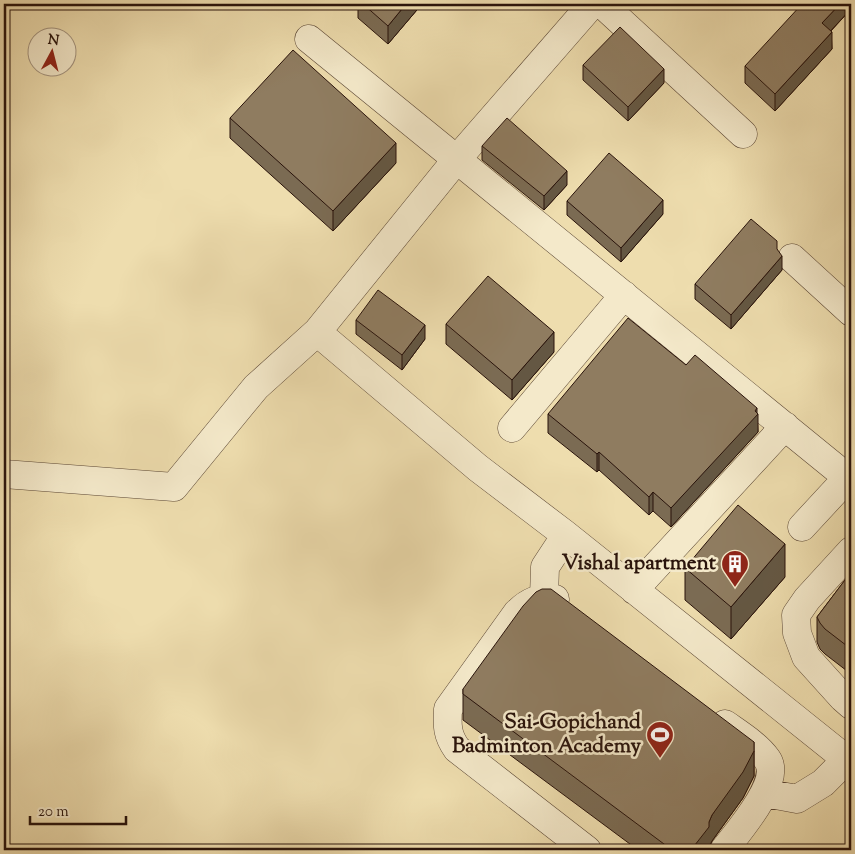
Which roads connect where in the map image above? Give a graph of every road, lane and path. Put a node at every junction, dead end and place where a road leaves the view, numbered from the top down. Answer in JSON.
{"nodes":[{"id":1,"x":592,"y":4,"type":"edge"},
{"id":2,"x":602,"y":4,"type":"edge"},
{"id":3,"x":309,"y":39,"type":"dead end"},
{"id":4,"x":743,"y":134,"type":"dead end"},
{"id":5,"x":456,"y":159,"type":"junction"},
{"id":6,"x":792,"y":258,"type":"dead end"},
{"id":7,"x":624,"y":295,"type":"junction"},
{"id":8,"x":851,"y":312,"type":"edge"},
{"id":9,"x":316,"y":332,"type":"junction"},
{"id":10,"x":785,"y":426,"type":"junction"},
{"id":11,"x":512,"y":428,"type":"dead end"},
{"id":12,"x":4,"y":474,"type":"edge"},
{"id":13,"x":850,"y":476,"type":"edge"},
{"id":14,"x":802,"y":527,"type":"dead end"},
{"id":15,"x":566,"y":535,"type":"junction"},
{"id":16,"x":851,"y":551,"type":"edge"},
{"id":17,"x":634,"y":590,"type":"junction"},
{"id":18,"x":544,"y":597,"type":"junction"},
{"id":19,"x":579,"y":612,"type":"edge"},
{"id":20,"x":851,"y":705,"type":"edge"},
{"id":21,"x":704,"y":707,"type":"edge"},
{"id":22,"x":849,"y":761,"type":"edge"},
{"id":23,"x":765,"y":793,"type":"junction"},
{"id":24,"x":587,"y":850,"type":"edge"},
{"id":25,"x":724,"y":850,"type":"edge"}],
"edges":[{"from":1,"to":5,"type":"street"},
{"from":2,"to":4,"type":"street"},
{"from":3,"to":5,"type":"street"},
{"from":5,"to":7,"type":"street"},
{"from":5,"to":9,"type":"street"},
{"from":6,"to":8,"type":"street"},
{"from":7,"to":10,"type":"street"},
{"from":7,"to":11,"type":"street"},
{"from":9,"to":12,"type":"street"},
{"from":9,"to":15,"type":"street"},
{"from":10,"to":13,"type":"street"},
{"from":10,"to":17,"type":"street"},
{"from":13,"to":14,"type":"street"},
{"from":15,"to":17,"type":"street"},
{"from":15,"to":18,"type":"street"},
{"from":16,"to":20,"type":"street"},
{"from":17,"to":22,"type":"street"},
{"from":18,"to":19,"type":"street"},
{"from":18,"to":24,"type":"street"},
{"from":21,"to":23,"type":"street"},
{"from":22,"to":23,"type":"street"},
{"from":23,"to":25,"type":"street"}]}
